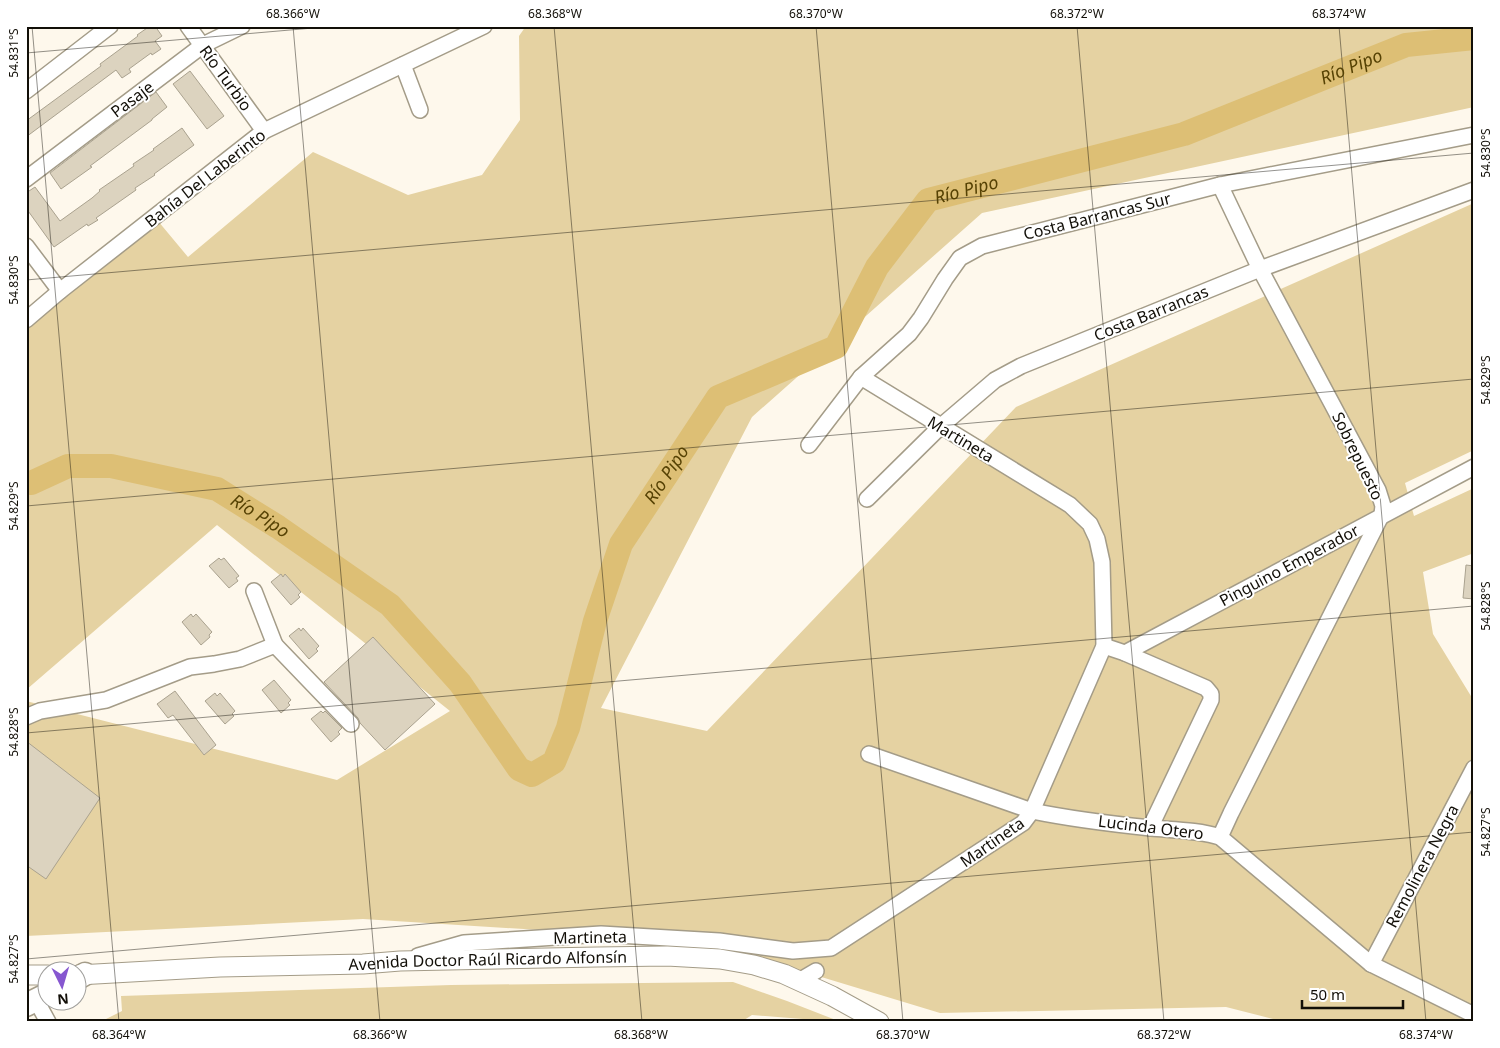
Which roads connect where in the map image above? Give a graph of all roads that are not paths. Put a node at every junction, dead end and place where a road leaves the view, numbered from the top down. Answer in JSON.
{"nodes":[{"id":1,"x":110,"y":26,"type":"edge"},
{"id":2,"x":188,"y":26,"type":"edge"},
{"id":3,"x":242,"y":26,"type":"edge"},
{"id":4,"x":484,"y":26,"type":"edge"},
{"id":5,"x":203,"y":45,"type":"junction"},
{"id":6,"x":403,"y":65,"type":"junction"},
{"id":7,"x":26,"y":91,"type":"edge"},
{"id":8,"x":420,"y":110,"type":"dead end"},
{"id":9,"x":264,"y":131,"type":"junction"},
{"id":10,"x":1474,"y":135,"type":"edge"},
{"id":11,"x":26,"y":179,"type":"edge"},
{"id":12,"x":1220,"y":185,"type":"junction"},
{"id":13,"x":1474,"y":190,"type":"edge"},
{"id":14,"x":26,"y":246,"type":"edge"},
{"id":15,"x":1260,"y":269,"type":"junction"},
{"id":16,"x":60,"y":291,"type":"junction"},
{"id":17,"x":26,"y":320,"type":"edge"},
{"id":18,"x":861,"y":377,"type":"junction"},
{"id":19,"x":940,"y":427,"type":"junction"},
{"id":20,"x":809,"y":445,"type":"dead end"},
{"id":21,"x":1474,"y":466,"type":"edge"},
{"id":22,"x":867,"y":499,"type":"dead end"},
{"id":23,"x":1382,"y":514,"type":"junction"},
{"id":24,"x":254,"y":591,"type":"dead end"},
{"id":25,"x":274,"y":645,"type":"junction"},
{"id":26,"x":1104,"y":646,"type":"junction"},
{"id":27,"x":1125,"y":653,"type":"junction"},
{"id":28,"x":26,"y":717,"type":"edge"},
{"id":29,"x":351,"y":724,"type":"dead end"},
{"id":30,"x":869,"y":754,"type":"dead end"},
{"id":31,"x":1474,"y":768,"type":"edge"},
{"id":32,"x":1032,"y":811,"type":"junction"},
{"id":33,"x":1150,"y":828,"type":"junction"},
{"id":34,"x":1220,"y":837,"type":"junction"},
{"id":35,"x":400,"y":961,"type":"junction"},
{"id":36,"x":1371,"y":964,"type":"junction"},
{"id":37,"x":816,"y":971,"type":"dead end"},
{"id":38,"x":88,"y":975,"type":"edge"},
{"id":39,"x":799,"y":981,"type":"junction"},
{"id":40,"x":37,"y":1000,"type":"edge"},
{"id":41,"x":1474,"y":1016,"type":"edge"},
{"id":42,"x":48,"y":1022,"type":"edge"},
{"id":43,"x":878,"y":1022,"type":"edge"}],
"edges":[{"from":1,"to":7,"type":"street"},
{"from":2,"to":5,"type":"street","name":"Río Turbio"},
{"from":3,"to":5,"type":"street","name":"Pasaje"},
{"from":4,"to":6,"type":"street","name":"Bahía Del Laberinto"},
{"from":5,"to":9,"type":"street","name":"Río Turbio"},
{"from":5,"to":11,"type":"street","name":"Pasaje"},
{"from":6,"to":8,"type":"street"},
{"from":6,"to":9,"type":"street","name":"Bahía Del Laberinto"},
{"from":9,"to":16,"type":"street","name":"Bahía Del Laberinto"},
{"from":10,"to":12,"type":"street","name":"Costa Barrancas Sur"},
{"from":12,"to":15,"type":"street","name":"Sobrepuesto"},
{"from":12,"to":18,"type":"street","name":"Costa Barrancas Sur"},
{"from":13,"to":15,"type":"street","name":"Costa Barrancas"},
{"from":14,"to":16,"type":"street"},
{"from":15,"to":19,"type":"street","name":"Costa Barrancas"},
{"from":15,"to":23,"type":"street","name":"Sobrepuesto"},
{"from":16,"to":17,"type":"street","name":"Bahía Del Laberinto"},
{"from":18,"to":19,"type":"street","name":"Martineta"},
{"from":18,"to":20,"type":"street","name":"Costa Barrancas Sur"},
{"from":19,"to":22,"type":"street","name":"Costa Barrancas"},
{"from":19,"to":26,"type":"street","name":"Martineta"},
{"from":21,"to":23,"type":"street","name":"Pinguino Emperador"},
{"from":23,"to":27,"type":"street","name":"Pinguino Emperador"},
{"from":23,"to":34,"type":"street","name":"Sobrepuesto"},
{"from":24,"to":25,"type":"street"},
{"from":25,"to":28,"type":"street"},
{"from":25,"to":29,"type":"street"},
{"from":26,"to":27,"type":"street"},
{"from":26,"to":32,"type":"street","name":"Martineta"},
{"from":27,"to":33,"type":"street"},
{"from":30,"to":32,"type":"street","name":"Lucinda Otero"},
{"from":31,"to":36,"type":"street","name":"Remolinera Negra"},
{"from":32,"to":33,"type":"street","name":"Lucinda Otero"},
{"from":32,"to":35,"type":"street","name":"Martineta"},
{"from":33,"to":34,"type":"street","name":"Lucinda Otero"},
{"from":34,"to":36,"type":"street","name":"Lucinda Otero"},
{"from":35,"to":38,"type":"main road","name":"Avenida Doctor Raúl Ricardo Alfonsín"},
{"from":35,"to":39,"type":"main road","name":"Avenida Doctor Raúl Ricardo Alfonsín"},
{"from":36,"to":41,"type":"street","name":"Lucinda Otero"},
{"from":37,"to":39,"type":"street"},
{"from":39,"to":43,"type":"main road","name":"Avenida Doctor Raúl Ricardo Alfonsín"},
{"from":40,"to":42,"type":"street"}]}
